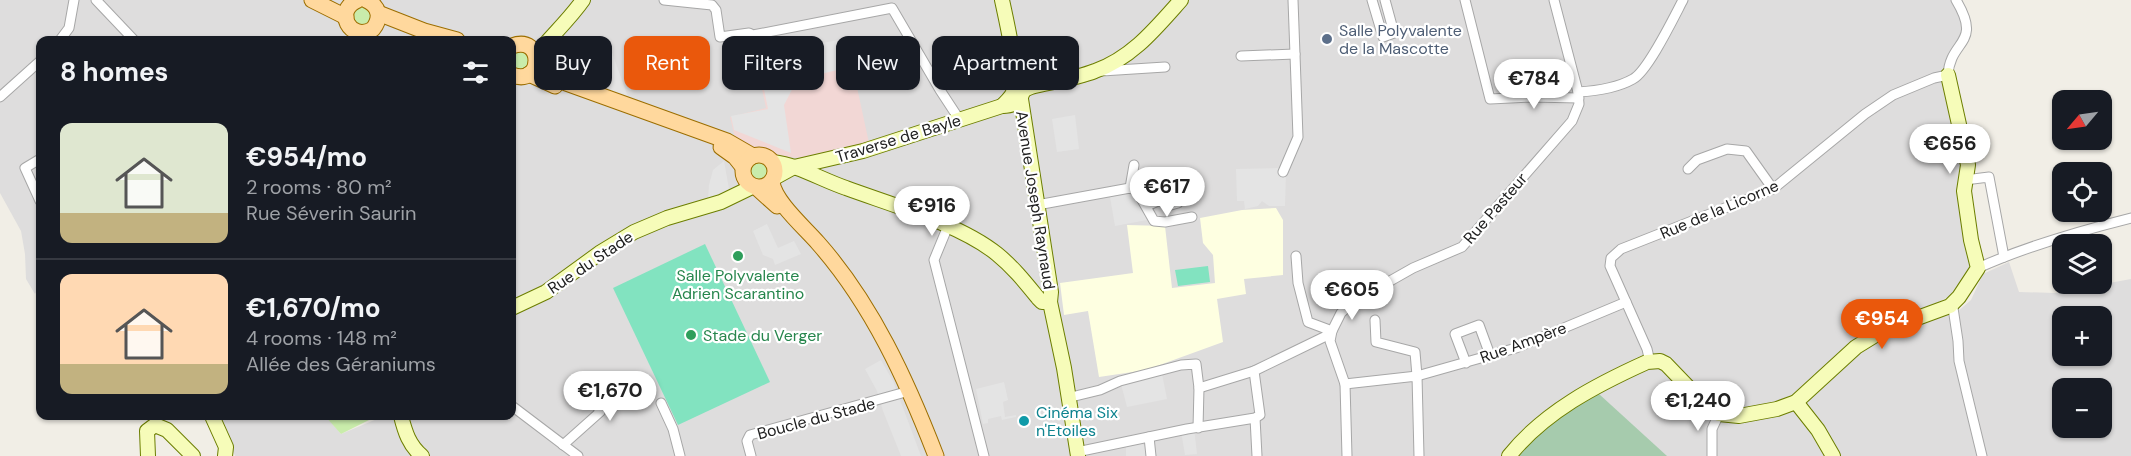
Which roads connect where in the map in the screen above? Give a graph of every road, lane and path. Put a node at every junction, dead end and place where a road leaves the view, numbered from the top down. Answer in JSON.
{"nodes":[{"id":1,"x":74,"y":0,"type":"edge"},
{"id":2,"x":96,"y":0,"type":"edge"},
{"id":3,"x":312,"y":0,"type":"edge"},
{"id":4,"x":334,"y":0,"type":"edge"},
{"id":5,"x":584,"y":0,"type":"edge"},
{"id":6,"x":664,"y":0,"type":"edge"},
{"id":7,"x":1002,"y":0,"type":"edge"},
{"id":8,"x":1181,"y":0,"type":"edge"},
{"id":9,"x":1293,"y":0,"type":"edge"},
{"id":10,"x":1372,"y":0,"type":"edge"},
{"id":11,"x":1385,"y":0,"type":"edge"},
{"id":12,"x":1465,"y":0,"type":"edge"},
{"id":13,"x":1554,"y":0,"type":"edge"},
{"id":14,"x":1683,"y":0,"type":"edge"},
{"id":15,"x":1956,"y":0,"type":"edge"},
{"id":16,"x":363,"y":17,"type":"edge"},
{"id":17,"x":63,"y":36,"type":"edge"},
{"id":18,"x":130,"y":36,"type":"edge"},
{"id":19,"x":416,"y":36,"type":"edge"},
{"id":20,"x":442,"y":36,"type":"edge"},
{"id":21,"x":1009,"y":36,"type":"edge"},
{"id":22,"x":1295,"y":54,"type":"junction"},
{"id":23,"x":1241,"y":56,"type":"dead end"},
{"id":24,"x":522,"y":64,"type":"edge"},
{"id":25,"x":36,"y":65,"type":"edge"},
{"id":26,"x":1165,"y":67,"type":"dead end"},
{"id":27,"x":1094,"y":72,"type":"junction"},
{"id":28,"x":1079,"y":75,"type":"edge"},
{"id":29,"x":1948,"y":75,"type":"junction"},
{"id":30,"x":1017,"y":90,"type":"edge"},
{"id":31,"x":1024,"y":90,"type":"edge"},
{"id":32,"x":1578,"y":95,"type":"junction"},
{"id":33,"x":0,"y":97,"type":"edge"},
{"id":34,"x":959,"y":119,"type":"junction"},
{"id":35,"x":36,"y":162,"type":"edge"},
{"id":36,"x":1134,"y":165,"type":"dead end"},
{"id":37,"x":795,"y":167,"type":"junction"},
{"id":38,"x":1688,"y":170,"type":"dead end"},
{"id":39,"x":1283,"y":172,"type":"dead end"},
{"id":40,"x":773,"y":174,"type":"junction"},
{"id":41,"x":750,"y":175,"type":"junction"},
{"id":42,"x":1965,"y":180,"type":"junction"},
{"id":43,"x":1130,"y":188,"type":"junction"},
{"id":44,"x":1773,"y":189,"type":"junction"},
{"id":45,"x":36,"y":192,"type":"edge"},
{"id":46,"x":1178,"y":203,"type":"dead end"},
{"id":47,"x":1037,"y":205,"type":"junction"},
{"id":48,"x":1147,"y":206,"type":"junction"},
{"id":49,"x":1192,"y":217,"type":"dead end"},
{"id":50,"x":2131,"y":218,"type":"edge"},
{"id":51,"x":948,"y":226,"type":"junction"},
{"id":52,"x":1296,"y":256,"type":"dead end"},
{"id":53,"x":2004,"y":257,"type":"junction"},
{"id":54,"x":1978,"y":268,"type":"junction"},
{"id":55,"x":1050,"y":302,"type":"junction"},
{"id":56,"x":1626,"y":302,"type":"junction"},
{"id":57,"x":1954,"y":302,"type":"junction"},
{"id":58,"x":516,"y":306,"type":"edge"},
{"id":59,"x":1374,"y":320,"type":"dead end"},
{"id":60,"x":1332,"y":331,"type":"junction"},
{"id":61,"x":1490,"y":355,"type":"junction"},
{"id":62,"x":1650,"y":362,"type":"junction"},
{"id":63,"x":1466,"y":363,"type":"junction"},
{"id":64,"x":1254,"y":371,"type":"junction"},
{"id":65,"x":1417,"y":376,"type":"junction"},
{"id":66,"x":586,"y":381,"type":"dead end"},
{"id":67,"x":1345,"y":384,"type":"junction"},
{"id":68,"x":1199,"y":388,"type":"junction"},
{"id":69,"x":896,"y":396,"type":"junction"},
{"id":70,"x":1067,"y":398,"type":"junction"},
{"id":71,"x":1796,"y":402,"type":"junction"},
{"id":72,"x":661,"y":403,"type":"dead end"},
{"id":73,"x":516,"y":409,"type":"edge"},
{"id":74,"x":1719,"y":414,"type":"junction"},
{"id":75,"x":1255,"y":418,"type":"junction"},
{"id":76,"x":214,"y":420,"type":"edge"},
{"id":77,"x":402,"y":420,"type":"edge"},
{"id":78,"x":1198,"y":428,"type":"junction"},
{"id":79,"x":1149,"y":437,"type":"junction"},
{"id":80,"x":563,"y":445,"type":"junction"},
{"id":81,"x":1077,"y":454,"type":"edge"},
{"id":82,"x":147,"y":456,"type":"edge"},
{"id":83,"x":193,"y":456,"type":"edge"},
{"id":84,"x":225,"y":456,"type":"edge"},
{"id":85,"x":422,"y":456,"type":"edge"},
{"id":86,"x":578,"y":456,"type":"edge"},
{"id":87,"x":680,"y":456,"type":"edge"},
{"id":88,"x":751,"y":456,"type":"edge"},
{"id":89,"x":927,"y":456,"type":"edge"},
{"id":90,"x":936,"y":456,"type":"edge"},
{"id":91,"x":984,"y":456,"type":"edge"},
{"id":92,"x":1151,"y":456,"type":"edge"},
{"id":93,"x":1257,"y":456,"type":"edge"},
{"id":94,"x":1347,"y":456,"type":"edge"},
{"id":95,"x":1419,"y":456,"type":"edge"},
{"id":96,"x":1509,"y":456,"type":"edge"},
{"id":97,"x":1712,"y":456,"type":"edge"},
{"id":98,"x":1833,"y":456,"type":"edge"},
{"id":99,"x":1982,"y":456,"type":"edge"}],
"edges":[{"from":1,"to":17,"type":"street"},
{"from":2,"to":18,"type":"street"},
{"from":3,"to":16,"type":"main road"},
{"from":4,"to":16,"type":"main road"},
{"from":5,"to":24,"type":"street"},
{"from":6,"to":34,"type":"street"},
{"from":7,"to":21,"type":"street","name":"Avenue Joseph Raynaud"},
{"from":8,"to":27,"type":"street"},
{"from":9,"to":22,"type":"street"},
{"from":10,"to":11,"type":"street"},
{"from":12,"to":32,"type":"street"},
{"from":13,"to":32,"type":"street"},
{"from":14,"to":32,"type":"street"},
{"from":15,"to":29,"type":"street"},
{"from":16,"to":19,"type":"main road"},
{"from":16,"to":20,"type":"main road"},
{"from":22,"to":23,"type":"street"},
{"from":22,"to":39,"type":"street"},
{"from":24,"to":41,"type":"main road"},
{"from":25,"to":33,"type":"street"},
{"from":26,"to":27,"type":"street"},
{"from":27,"to":28,"type":"street"},
{"from":29,"to":42,"type":"street"},
{"from":29,"to":44,"type":"street","name":"Rue de la Licorne"},
{"from":30,"to":34,"type":"street","name":"Traverse de Bayle"},
{"from":31,"to":47,"type":"street","name":"Avenue Joseph Raynaud"},
{"from":32,"to":60,"type":"street","name":"Rue Pasteur"},
{"from":34,"to":37,"type":"street","name":"Traverse de Bayle"},
{"from":35,"to":45,"type":"street"},
{"from":36,"to":43,"type":"street"},
{"from":37,"to":40,"type":"street","name":"Traverse de Bayle"},
{"from":37,"to":51,"type":"street"},
{"from":38,"to":44,"type":"street"},
{"from":40,"to":41,"type":"main road"},
{"from":40,"to":41,"type":"main road"},
{"from":40,"to":90,"type":"main road"},
{"from":41,"to":58,"type":"street","name":"Rue du Stade"},
{"from":41,"to":69,"type":"main road"},
{"from":42,"to":53,"type":"street"},
{"from":42,"to":54,"type":"street"},
{"from":43,"to":47,"type":"street"},
{"from":43,"to":48,"type":"street"},
{"from":44,"to":56,"type":"street","name":"Rue de la Licorne"},
{"from":46,"to":48,"type":"street"},
{"from":47,"to":55,"type":"street","name":"Avenue Joseph Raynaud"},
{"from":48,"to":49,"type":"street"},
{"from":50,"to":53,"type":"street"},
{"from":51,"to":55,"type":"street"},
{"from":51,"to":91,"type":"street"},
{"from":52,"to":60,"type":"street"},
{"from":53,"to":54,"type":"street"},
{"from":54,"to":57,"type":"street"},
{"from":55,"to":70,"type":"street","name":"Avenue Joseph Raynaud"},
{"from":56,"to":61,"type":"street","name":"Rue Ampère"},
{"from":56,"to":62,"type":"street","name":"Rue de la Licorne"},
{"from":57,"to":71,"type":"street"},
{"from":57,"to":99,"type":"street"},
{"from":59,"to":65,"type":"street"},
{"from":60,"to":64,"type":"street","name":"Rue Pasteur"},
{"from":60,"to":67,"type":"street"},
{"from":61,"to":63,"type":"street","name":"Rue Ampère"},
{"from":61,"to":63,"type":"street"},
{"from":62,"to":74,"type":"street"},
{"from":62,"to":96,"type":"street"},
{"from":63,"to":65,"type":"street","name":"Rue Ampère"},
{"from":64,"to":68,"type":"street","name":"Rue Pasteur"},
{"from":64,"to":75,"type":"street"},
{"from":65,"to":67,"type":"street","name":"Rue Ampère"},
{"from":65,"to":95,"type":"street"},
{"from":66,"to":80,"type":"street"},
{"from":67,"to":94,"type":"street"},
{"from":68,"to":70,"type":"street"},
{"from":68,"to":78,"type":"street"},
{"from":69,"to":88,"type":"street","name":"Boucle du Stade"},
{"from":69,"to":89,"type":"main road"},
{"from":70,"to":81,"type":"street","name":"Avenue Joseph Raynaud"},
{"from":71,"to":74,"type":"street"},
{"from":71,"to":98,"type":"street"},
{"from":72,"to":87,"type":"street"},
{"from":73,"to":80,"type":"street"},
{"from":74,"to":97,"type":"street"},
{"from":75,"to":78,"type":"street"},
{"from":75,"to":93,"type":"street"},
{"from":76,"to":84,"type":"street"},
{"from":77,"to":85,"type":"street"},
{"from":78,"to":79,"type":"street"},
{"from":79,"to":81,"type":"street"},
{"from":79,"to":92,"type":"street"},
{"from":80,"to":86,"type":"street"},
{"from":82,"to":83,"type":"street"}]}
